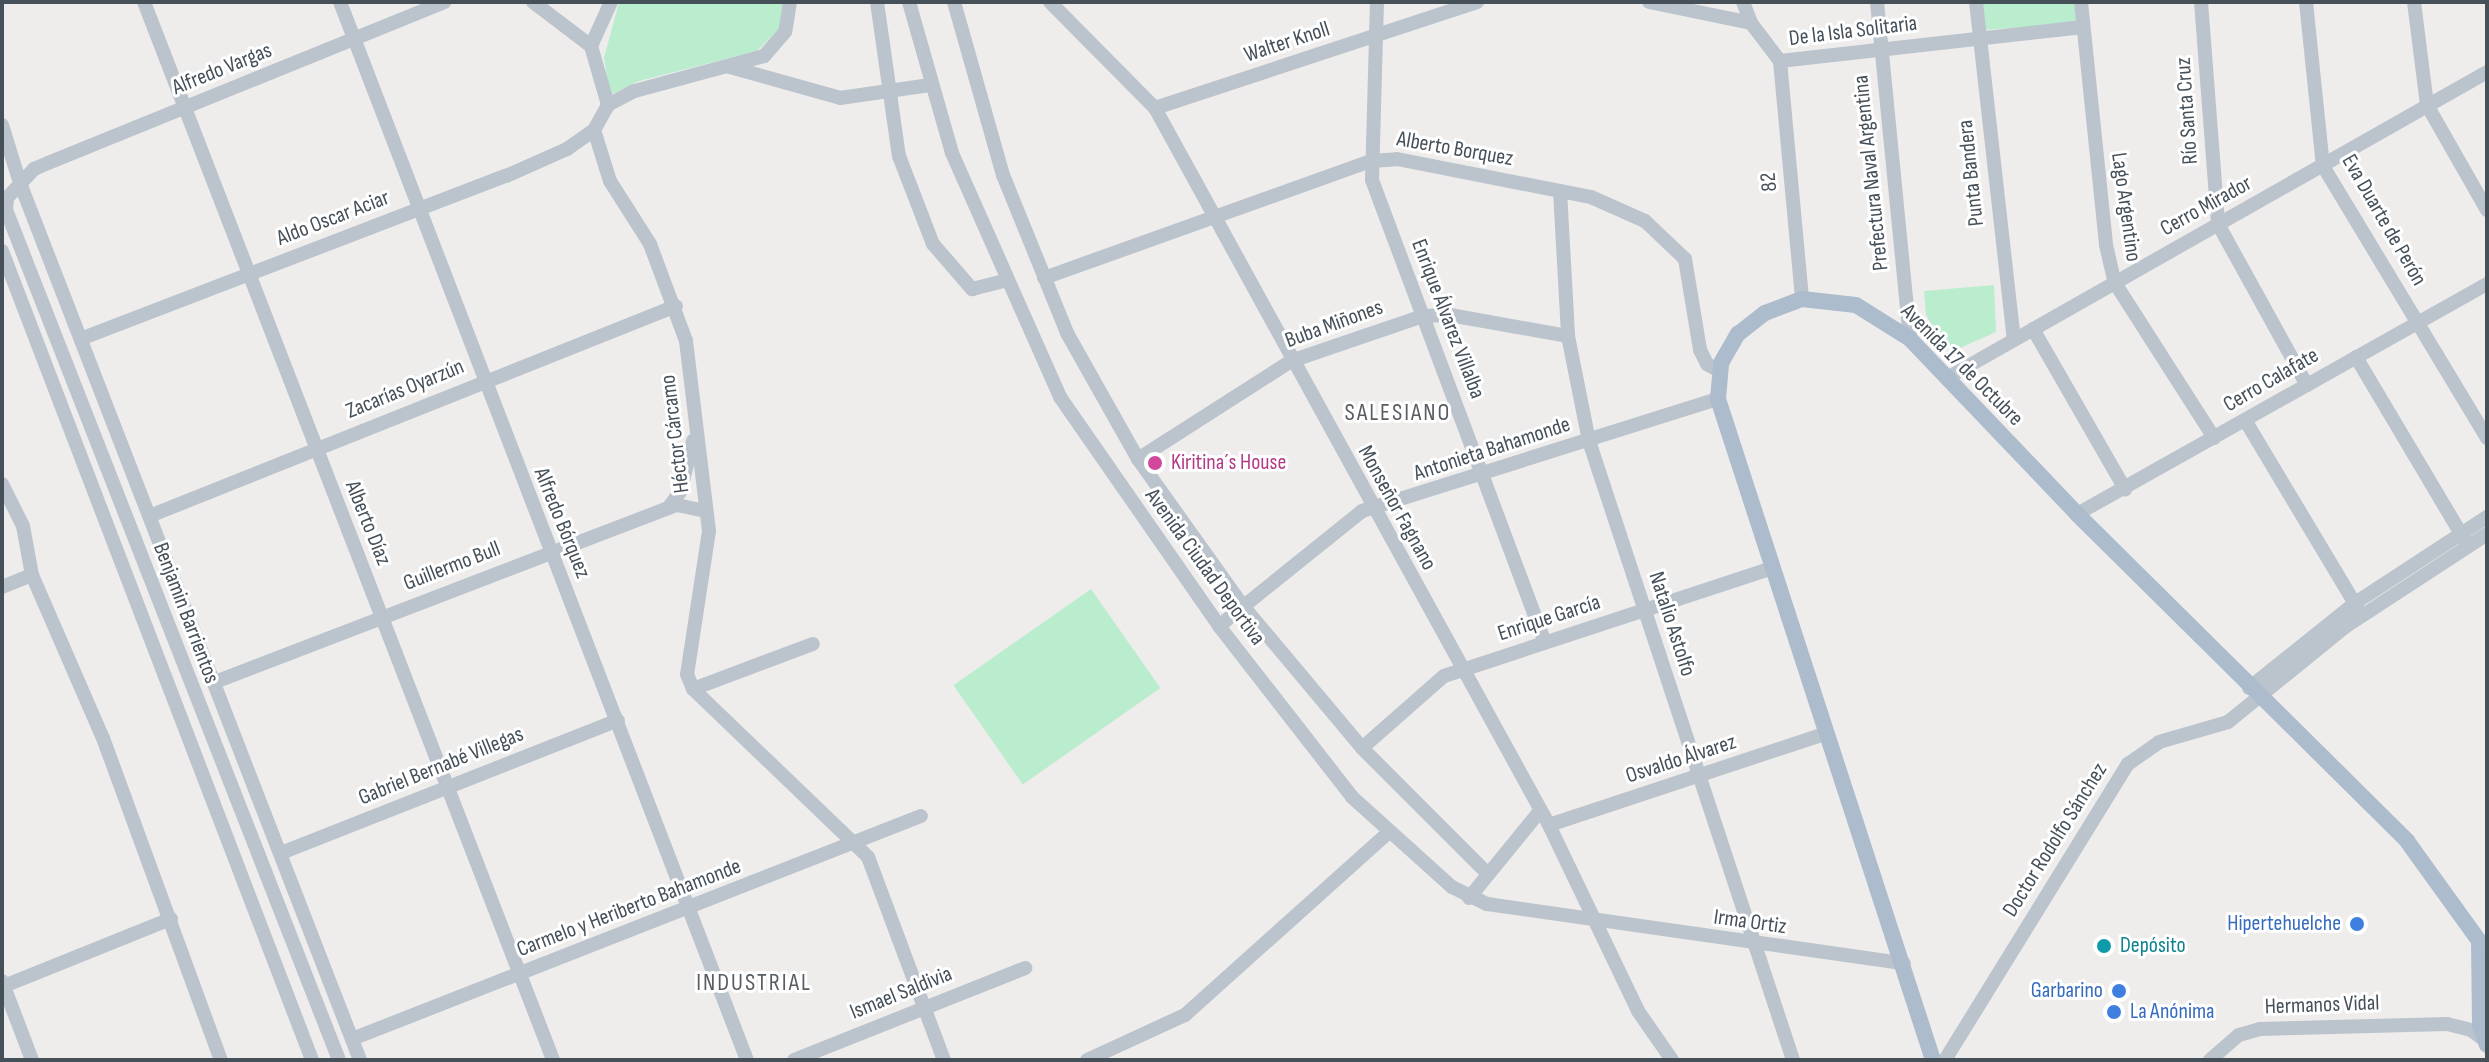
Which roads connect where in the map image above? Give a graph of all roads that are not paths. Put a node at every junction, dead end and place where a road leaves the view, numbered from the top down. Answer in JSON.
{"nodes":[{"id":1,"x":144,"y":2,"type":"edge"},
{"id":2,"x":340,"y":2,"type":"edge"},
{"id":3,"x":445,"y":2,"type":"edge"},
{"id":4,"x":533,"y":2,"type":"edge"},
{"id":5,"x":611,"y":2,"type":"edge"},
{"id":6,"x":790,"y":2,"type":"edge"},
{"id":7,"x":877,"y":2,"type":"edge"},
{"id":8,"x":909,"y":2,"type":"edge"},
{"id":9,"x":954,"y":2,"type":"edge"},
{"id":10,"x":1050,"y":2,"type":"edge"},
{"id":11,"x":1377,"y":2,"type":"edge"},
{"id":12,"x":1477,"y":2,"type":"edge"},
{"id":13,"x":1649,"y":2,"type":"edge"},
{"id":14,"x":1743,"y":2,"type":"edge"},
{"id":15,"x":1877,"y":2,"type":"edge"},
{"id":16,"x":1976,"y":2,"type":"edge"},
{"id":17,"x":2081,"y":2,"type":"edge"},
{"id":18,"x":2201,"y":2,"type":"edge"},
{"id":19,"x":2306,"y":2,"type":"edge"},
{"id":20,"x":2414,"y":2,"type":"edge"},
{"id":21,"x":1751,"y":23,"type":"junction"},
{"id":22,"x":2083,"y":27,"type":"junction"},
{"id":23,"x":1376,"y":36,"type":"junction"},
{"id":24,"x":1979,"y":38,"type":"junction"},
{"id":25,"x":354,"y":39,"type":"junction"},
{"id":26,"x":591,"y":46,"type":"junction"},
{"id":27,"x":1882,"y":50,"type":"junction"},
{"id":28,"x":1780,"y":61,"type":"junction"},
{"id":29,"x":730,"y":67,"type":"junction"},
{"id":30,"x":2487,"y":72,"type":"edge"},
{"id":31,"x":930,"y":85,"type":"junction"},
{"id":32,"x":889,"y":92,"type":"junction"},
{"id":33,"x":608,"y":105,"type":"junction"},
{"id":34,"x":2427,"y":105,"type":"junction"},
{"id":35,"x":185,"y":108,"type":"junction"},
{"id":36,"x":1155,"y":108,"type":"junction"},
{"id":37,"x":2,"y":125,"type":"edge"},
{"id":38,"x":594,"y":130,"type":"junction"},
{"id":39,"x":1371,"y":161,"type":"junction"},
{"id":40,"x":2323,"y":166,"type":"junction"},
{"id":41,"x":20,"y":183,"type":"junction"},
{"id":42,"x":1560,"y":191,"type":"junction"},
{"id":43,"x":418,"y":209,"type":"junction"},
{"id":44,"x":2487,"y":210,"type":"edge"},
{"id":45,"x":1212,"y":216,"type":"junction"},
{"id":46,"x":2218,"y":224,"type":"junction"},
{"id":47,"x":2,"y":251,"type":"edge"},
{"id":48,"x":250,"y":273,"type":"junction"},
{"id":49,"x":1044,"y":278,"type":"junction"},
{"id":50,"x":1008,"y":280,"type":"junction"},
{"id":51,"x":2115,"y":283,"type":"junction"},
{"id":52,"x":2487,"y":284,"type":"edge"},
{"id":53,"x":1802,"y":299,"type":"junction"},
{"id":54,"x":676,"y":306,"type":"junction"},
{"id":55,"x":1423,"y":316,"type":"junction"},
{"id":56,"x":2417,"y":322,"type":"junction"},
{"id":57,"x":2033,"y":329,"type":"junction"},
{"id":58,"x":1568,"y":336,"type":"junction"},
{"id":59,"x":83,"y":338,"type":"junction"},
{"id":60,"x":1910,"y":339,"type":"junction"},
{"id":61,"x":2014,"y":340,"type":"junction"},
{"id":62,"x":2356,"y":357,"type":"junction"},
{"id":63,"x":1291,"y":361,"type":"junction"},
{"id":64,"x":1719,"y":371,"type":"junction"},
{"id":65,"x":1947,"y":378,"type":"junction"},
{"id":66,"x":482,"y":381,"type":"junction"},
{"id":67,"x":2307,"y":385,"type":"junction"},
{"id":68,"x":1718,"y":399,"type":"junction"},
{"id":69,"x":2245,"y":420,"type":"junction"},
{"id":70,"x":695,"y":428,"type":"junction"},
{"id":71,"x":2214,"y":438,"type":"junction"},
{"id":72,"x":2487,"y":438,"type":"edge"},
{"id":73,"x":1589,"y":441,"type":"junction"},
{"id":74,"x":315,"y":449,"type":"junction"},
{"id":75,"x":1138,"y":459,"type":"junction"},
{"id":76,"x":1483,"y":473,"type":"junction"},
{"id":77,"x":2,"y":484,"type":"edge"},
{"id":78,"x":2125,"y":489,"type":"junction"},
{"id":79,"x":669,"y":507,"type":"junction"},
{"id":80,"x":1371,"y":507,"type":"junction"},
{"id":81,"x":706,"y":511,"type":"junction"},
{"id":82,"x":2077,"y":514,"type":"junction"},
{"id":83,"x":152,"y":515,"type":"junction"},
{"id":84,"x":2487,"y":517,"type":"edge"},
{"id":85,"x":2487,"y":534,"type":"edge"},
{"id":86,"x":2464,"y":540,"type":"junction"},
{"id":87,"x":550,"y":552,"type":"junction"},
{"id":88,"x":1772,"y":568,"type":"junction"},
{"id":89,"x":32,"y":575,"type":"junction"},
{"id":90,"x":2,"y":587,"type":"edge"},
{"id":91,"x":181,"y":591,"type":"junction"},
{"id":92,"x":156,"y":598,"type":"junction"},
{"id":93,"x":1243,"y":606,"type":"junction"},
{"id":94,"x":2358,"y":609,"type":"junction"},
{"id":95,"x":1644,"y":611,"type":"junction"},
{"id":96,"x":382,"y":617,"type":"junction"},
{"id":97,"x":1219,"y":626,"type":"junction"},
{"id":98,"x":1544,"y":641,"type":"junction"},
{"id":99,"x":813,"y":644,"type":"dead end"},
{"id":100,"x":1462,"y":670,"type":"junction"},
{"id":101,"x":215,"y":682,"type":"junction"},
{"id":102,"x":693,"y":689,"type":"junction"},
{"id":103,"x":2255,"y":693,"type":"junction"},
{"id":104,"x":618,"y":720,"type":"junction"},
{"id":105,"x":1827,"y":733,"type":"junction"},
{"id":106,"x":1362,"y":748,"type":"junction"},
{"id":107,"x":1700,"y":776,"type":"junction"},
{"id":108,"x":449,"y":787,"type":"junction"},
{"id":109,"x":1540,"y":811,"type":"junction"},
{"id":110,"x":921,"y":816,"type":"dead end"},
{"id":111,"x":1549,"y":825,"type":"junction"},
{"id":112,"x":1390,"y":831,"type":"junction"},
{"id":113,"x":857,"y":842,"type":"junction"},
{"id":114,"x":281,"y":853,"type":"junction"},
{"id":115,"x":1488,"y":874,"type":"junction"},
{"id":116,"x":1469,"y":898,"type":"junction"},
{"id":117,"x":689,"y":909,"type":"junction"},
{"id":118,"x":171,"y":919,"type":"junction"},
{"id":119,"x":1591,"y":921,"type":"junction"},
{"id":120,"x":1756,"y":946,"type":"junction"},
{"id":121,"x":2483,"y":946,"type":"edge"},
{"id":122,"x":1904,"y":963,"type":"junction"},
{"id":123,"x":1025,"y":968,"type":"dead end"},
{"id":124,"x":520,"y":974,"type":"junction"},
{"id":125,"x":3,"y":983,"type":"edge"},
{"id":126,"x":926,"y":1007,"type":"junction"},
{"id":127,"x":2484,"y":1012,"type":"edge"},
{"id":128,"x":2447,"y":1024,"type":"junction"},
{"id":129,"x":352,"y":1039,"type":"junction"},
{"id":130,"x":2486,"y":1043,"type":"edge"},
{"id":131,"x":32,"y":1060,"type":"edge"},
{"id":132,"x":221,"y":1060,"type":"edge"},
{"id":133,"x":312,"y":1060,"type":"edge"},
{"id":134,"x":339,"y":1060,"type":"edge"},
{"id":135,"x":360,"y":1060,"type":"edge"},
{"id":136,"x":553,"y":1060,"type":"edge"},
{"id":137,"x":747,"y":1060,"type":"edge"},
{"id":138,"x":794,"y":1060,"type":"edge"},
{"id":139,"x":944,"y":1060,"type":"edge"},
{"id":140,"x":1087,"y":1060,"type":"edge"},
{"id":141,"x":1672,"y":1060,"type":"edge"},
{"id":142,"x":1793,"y":1060,"type":"edge"},
{"id":143,"x":1933,"y":1060,"type":"edge"},
{"id":144,"x":1945,"y":1060,"type":"edge"},
{"id":145,"x":2210,"y":1060,"type":"edge"}],
"edges":[{"from":1,"to":35,"type":"street","name":"Alberto Díaz"},
{"from":2,"to":25,"type":"street","name":"Alfredo Bórquez"},
{"from":3,"to":25,"type":"street","name":"Alfredo Vargas"},
{"from":4,"to":26,"type":"street"},
{"from":5,"to":26,"type":"street"},
{"from":6,"to":29,"type":"street"},
{"from":7,"to":32,"type":"street"},
{"from":8,"to":31,"type":"street","name":"Avenida Ciudad Deportiva"},
{"from":9,"to":49,"type":"street","name":"Avenida Ciudad Deportiva"},
{"from":10,"to":36,"type":"street","name":"Monseñor Fagnano"},
{"from":11,"to":23,"type":"street","name":"Enrique Álvarez Villalba"},
{"from":12,"to":23,"type":"street","name":"Walter Knoll"},
{"from":13,"to":21,"type":"street"},
{"from":14,"to":21,"type":"street"},
{"from":15,"to":27,"type":"street","name":"Prefectura Naval Argentina"},
{"from":16,"to":24,"type":"street","name":"Punta Bandera"},
{"from":17,"to":22,"type":"street","name":"Lago Argentino"},
{"from":18,"to":46,"type":"street","name":"Río Santa Cruz"},
{"from":19,"to":40,"type":"street","name":"Eva Duarte de Perón"},
{"from":20,"to":34,"type":"street"},
{"from":21,"to":28,"type":"street"},
{"from":22,"to":24,"type":"street","name":"De la Isla Solitaria"},
{"from":22,"to":51,"type":"street","name":"Lago Argentino"},
{"from":23,"to":36,"type":"street","name":"Walter Knoll"},
{"from":23,"to":39,"type":"street","name":"Enrique Álvarez Villalba"},
{"from":24,"to":27,"type":"street","name":"De la Isla Solitaria"},
{"from":24,"to":61,"type":"street","name":"Punta Bandera"},
{"from":25,"to":35,"type":"street","name":"Alfredo Vargas"},
{"from":25,"to":43,"type":"street","name":"Alfredo Bórquez"},
{"from":26,"to":33,"type":"street"},
{"from":27,"to":28,"type":"street","name":"De la Isla Solitaria"},
{"from":27,"to":60,"type":"street","name":"Prefectura Naval Argentina"},
{"from":28,"to":53,"type":"street","name":"82"},
{"from":29,"to":32,"type":"street"},
{"from":29,"to":33,"type":"street"},
{"from":30,"to":34,"type":"street","name":"Cerro Mirador"},
{"from":31,"to":32,"type":"street"},
{"from":31,"to":50,"type":"street","name":"Avenida Ciudad Deportiva"},
{"from":32,"to":50,"type":"street"},
{"from":33,"to":38,"type":"street"},
{"from":34,"to":40,"type":"street","name":"Cerro Mirador"},
{"from":34,"to":44,"type":"street"},
{"from":35,"to":41,"type":"street","name":"Alfredo Vargas"},
{"from":35,"to":48,"type":"street","name":"Alberto Díaz"},
{"from":36,"to":45,"type":"street","name":"Monseñor Fagnano"},
{"from":37,"to":41,"type":"street","name":"Benjamin Barrientos"},
{"from":38,"to":43,"type":"street","name":"Aldo Oscar Aciar"},
{"from":38,"to":54,"type":"street","name":"Héctor Cárcamo"},
{"from":39,"to":42,"type":"street","name":"Alberto Borquez"},
{"from":39,"to":45,"type":"street","name":"Alberto Borquez"},
{"from":39,"to":55,"type":"street","name":"Enrique Álvarez Villalba"},
{"from":40,"to":46,"type":"street","name":"Cerro Mirador"},
{"from":40,"to":56,"type":"street","name":"Eva Duarte de Perón"},
{"from":41,"to":59,"type":"street","name":"Benjamin Barrientos"},
{"from":41,"to":92,"type":"street","name":"Benjamin Barrientos"},
{"from":42,"to":58,"type":"street","name":"Natalio Astolfo"},
{"from":42,"to":64,"type":"street","name":"Alberto Borquez"},
{"from":43,"to":48,"type":"street","name":"Aldo Oscar Aciar"},
{"from":43,"to":66,"type":"street","name":"Alfredo Bórquez"},
{"from":45,"to":49,"type":"street","name":"Alberto Borquez"},
{"from":45,"to":63,"type":"street","name":"Monseñor Fagnano"},
{"from":46,"to":51,"type":"street","name":"Cerro Mirador"},
{"from":46,"to":67,"type":"street","name":"Río Santa Cruz"},
{"from":47,"to":133,"type":"street"},
{"from":48,"to":59,"type":"street","name":"Aldo Oscar Aciar"},
{"from":48,"to":74,"type":"street","name":"Alberto Díaz"},
{"from":49,"to":75,"type":"street","name":"Avenida Ciudad Deportiva"},
{"from":50,"to":97,"type":"street","name":"Avenida Ciudad Deportiva"},
{"from":51,"to":57,"type":"street","name":"Cerro Mirador"},
{"from":51,"to":71,"type":"street","name":"Lago Argentino"},
{"from":52,"to":56,"type":"street","name":"Cerro Calafate"},
{"from":53,"to":60,"type":"main road","name":"Avenida 17 de Octubre"},
{"from":53,"to":64,"type":"main road","name":"Avenida 17 de Octubre"},
{"from":54,"to":66,"type":"street","name":"Zacarías Oyarzún"},
{"from":54,"to":70,"type":"street","name":"Héctor Cárcamo"},
{"from":55,"to":58,"type":"street","name":"Buba Miñones"},
{"from":55,"to":63,"type":"street","name":"Buba Miñones"},
{"from":55,"to":76,"type":"street","name":"Enrique Álvarez Villalba"},
{"from":56,"to":62,"type":"street","name":"Cerro Calafate"},
{"from":56,"to":72,"type":"street","name":"Eva Duarte de Perón"},
{"from":57,"to":61,"type":"street","name":"Cerro Mirador"},
{"from":57,"to":78,"type":"street"},
{"from":58,"to":73,"type":"street","name":"Natalio Astolfo"},
{"from":59,"to":83,"type":"street","name":"Benjamin Barrientos"},
{"from":60,"to":65,"type":"main road","name":"Avenida 17 de Octubre"},
{"from":61,"to":65,"type":"street","name":"Cerro Mirador"},
{"from":62,"to":67,"type":"street","name":"Cerro Calafate"},
{"from":62,"to":86,"type":"street"},
{"from":63,"to":75,"type":"street","name":"Buba Miñones"},
{"from":63,"to":80,"type":"street","name":"Monseñor Fagnano"},
{"from":64,"to":68,"type":"main road","name":"Avenida 17 de Octubre"},
{"from":65,"to":82,"type":"main road","name":"Avenida 17 de Octubre"},
{"from":66,"to":74,"type":"street","name":"Zacarías Oyarzún"},
{"from":66,"to":87,"type":"street","name":"Alfredo Bórquez"},
{"from":67,"to":69,"type":"street","name":"Cerro Calafate"},
{"from":68,"to":73,"type":"street","name":"Antonieta Bahamonde"},
{"from":68,"to":88,"type":"main road","name":"Avenida 17 de Octubre"},
{"from":69,"to":71,"type":"street","name":"Cerro Calafate"},
{"from":69,"to":94,"type":"street"},
{"from":70,"to":79,"type":"street"},
{"from":70,"to":81,"type":"street","name":"Héctor Cárcamo"},
{"from":71,"to":78,"type":"street","name":"Cerro Calafate"},
{"from":73,"to":76,"type":"street","name":"Antonieta Bahamonde"},
{"from":73,"to":95,"type":"street","name":"Natalio Astolfo"},
{"from":74,"to":83,"type":"street","name":"Zacarías Oyarzún"},
{"from":74,"to":96,"type":"street","name":"Alberto Díaz"},
{"from":75,"to":93,"type":"street","name":"Avenida Ciudad Deportiva"},
{"from":76,"to":80,"type":"street","name":"Antonieta Bahamonde"},
{"from":76,"to":98,"type":"street","name":"Enrique Álvarez Villalba"},
{"from":77,"to":89,"type":"street"},
{"from":78,"to":82,"type":"street","name":"Cerro Calafate"},
{"from":79,"to":81,"type":"street","name":"Guillermo Bull"},
{"from":79,"to":87,"type":"street","name":"Guillermo Bull"},
{"from":80,"to":93,"type":"street","name":"Antonieta Bahamonde"},
{"from":80,"to":100,"type":"street","name":"Monseñor Fagnano"},
{"from":81,"to":102,"type":"street","name":"Héctor Cárcamo"},
{"from":82,"to":103,"type":"main road","name":"Avenida 17 de Octubre"},
{"from":83,"to":91,"type":"street","name":"Benjamin Barrientos"},
{"from":84,"to":86,"type":"street","name":"Doctor Rodolfo Sánchez"},
{"from":85,"to":86,"type":"street","name":"Doctor Rodolfo Sánchez"},
{"from":86,"to":94,"type":"street","name":"Doctor Rodolfo Sánchez"},
{"from":87,"to":96,"type":"street","name":"Guillermo Bull"},
{"from":87,"to":104,"type":"street","name":"Alfredo Bórquez"},
{"from":88,"to":95,"type":"street","name":"Enrique García"},
{"from":88,"to":105,"type":"main road","name":"Avenida 17 de Octubre"},
{"from":89,"to":90,"type":"street"},
{"from":89,"to":118,"type":"street"},
{"from":91,"to":92,"type":"street"},
{"from":91,"to":101,"type":"street","name":"Benjamin Barrientos"},
{"from":92,"to":134,"type":"street","name":"Benjamin Barrientos"},
{"from":93,"to":97,"type":"street","name":"Antonieta Bahamonde"},
{"from":93,"to":106,"type":"street","name":"Avenida Ciudad Deportiva"},
{"from":94,"to":103,"type":"street","name":"Doctor Rodolfo Sánchez"},
{"from":95,"to":98,"type":"street","name":"Enrique García"},
{"from":95,"to":107,"type":"street","name":"Natalio Astolfo"},
{"from":96,"to":101,"type":"street","name":"Guillermo Bull"},
{"from":96,"to":108,"type":"street","name":"Alberto Díaz"},
{"from":97,"to":112,"type":"street","name":"Avenida Ciudad Deportiva"},
{"from":98,"to":100,"type":"street","name":"Enrique García"},
{"from":99,"to":102,"type":"street"},
{"from":100,"to":106,"type":"street","name":"Enrique García"},
{"from":100,"to":109,"type":"street","name":"Monseñor Fagnano"},
{"from":101,"to":114,"type":"street","name":"Benjamin Barrientos"},
{"from":102,"to":113,"type":"street"},
{"from":103,"to":121,"type":"main road","name":"Avenida 17 de Octubre"},
{"from":103,"to":144,"type":"street","name":"Doctor Rodolfo Sánchez"},
{"from":104,"to":108,"type":"street","name":"Gabriel Bernabé Villegas"},
{"from":104,"to":117,"type":"street","name":"Alfredo Bórquez"},
{"from":105,"to":107,"type":"street","name":"Osvaldo Álvarez"},
{"from":105,"to":122,"type":"main road","name":"Avenida 17 de Octubre"},
{"from":106,"to":115,"type":"street","name":"Avenida Ciudad Deportiva"},
{"from":107,"to":111,"type":"street","name":"Osvaldo Álvarez"},
{"from":107,"to":120,"type":"street","name":"Natalio Astolfo"},
{"from":108,"to":114,"type":"street","name":"Gabriel Bernabé Villegas"},
{"from":108,"to":124,"type":"street","name":"Alberto Díaz"},
{"from":109,"to":111,"type":"street","name":"Monseñor Fagnano"},
{"from":109,"to":115,"type":"street"},
{"from":110,"to":113,"type":"street","name":"Carmelo y Heriberto Bahamonde"},
{"from":111,"to":119,"type":"street","name":"Monseñor Fagnano"},
{"from":112,"to":116,"type":"street","name":"Avenida Ciudad Deportiva"},
{"from":112,"to":140,"type":"street"},
{"from":113,"to":117,"type":"street","name":"Carmelo y Heriberto Bahamonde"},
{"from":113,"to":126,"type":"street"},
{"from":114,"to":129,"type":"street","name":"Benjamin Barrientos"},
{"from":115,"to":116,"type":"street"},
{"from":116,"to":119,"type":"street","name":"Avenida Ciudad Deportiva"},
{"from":117,"to":124,"type":"street","name":"Carmelo y Heriberto Bahamonde"},
{"from":117,"to":137,"type":"street","name":"Alfredo Bórquez"},
{"from":118,"to":125,"type":"street"},
{"from":118,"to":132,"type":"street"},
{"from":119,"to":120,"type":"street","name":"Irma Ortiz"},
{"from":119,"to":141,"type":"street","name":"Monseñor Fagnano"},
{"from":120,"to":122,"type":"street","name":"Irma Ortiz"},
{"from":120,"to":142,"type":"street","name":"Natalio Astolfo"},
{"from":121,"to":127,"type":"main road","name":"Avenida 17 de Octubre"},
{"from":122,"to":143,"type":"main road","name":"Avenida 17 de Octubre"},
{"from":123,"to":126,"type":"street","name":"Ismael Saldivia"},
{"from":124,"to":129,"type":"street","name":"Carmelo y Heriberto Bahamonde"},
{"from":124,"to":136,"type":"street","name":"Alberto Díaz"},
{"from":125,"to":131,"type":"street"},
{"from":126,"to":138,"type":"street","name":"Ismael Saldivia"},
{"from":126,"to":139,"type":"street"},
{"from":127,"to":128,"type":"street","name":"Hermanos Vidal"},
{"from":127,"to":130,"type":"main road","name":"Avenida 17 de Octubre"},
{"from":128,"to":130,"type":"street","name":"Hermanos Vidal"},
{"from":128,"to":145,"type":"street","name":"Hermanos Vidal"},
{"from":129,"to":135,"type":"street","name":"Benjamin Barrientos"}]}
